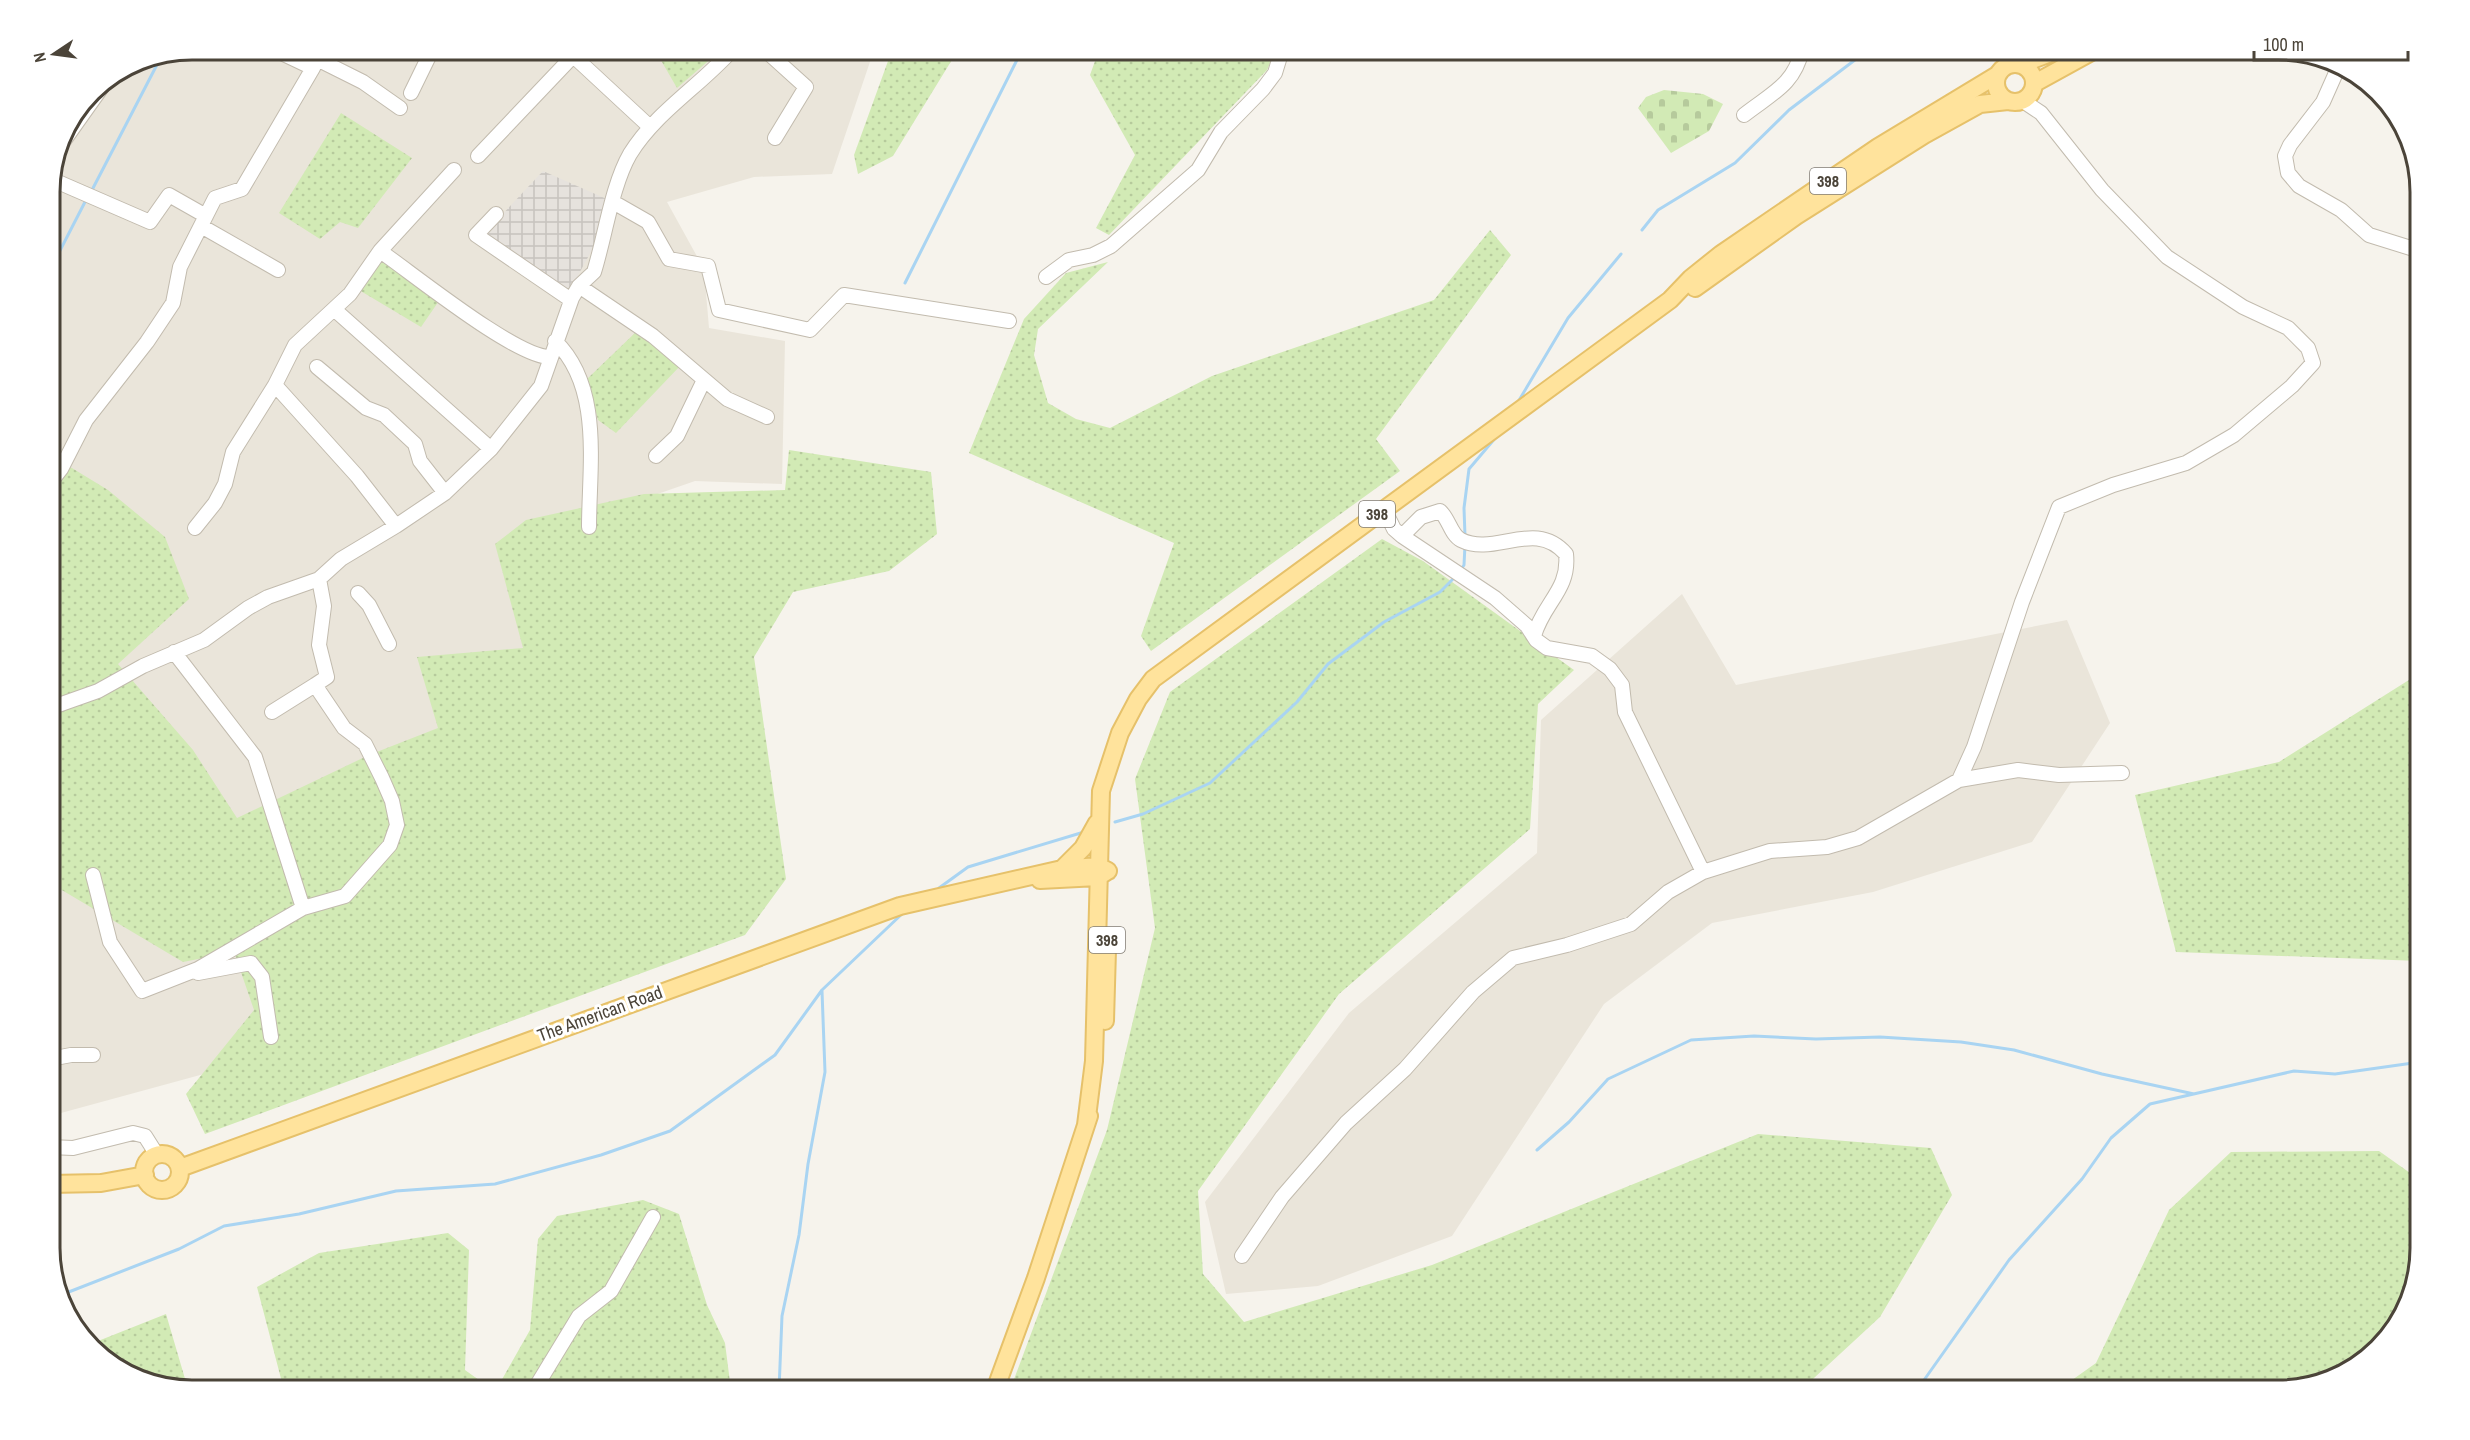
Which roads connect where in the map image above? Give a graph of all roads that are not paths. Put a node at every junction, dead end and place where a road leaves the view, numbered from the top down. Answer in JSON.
{"nodes":[{"id":1,"x":316,"y":60,"type":"edge"},
{"id":2,"x":319,"y":60,"type":"edge"},
{"id":3,"x":427,"y":60,"type":"edge"},
{"id":4,"x":564,"y":60,"type":"edge"},
{"id":5,"x":578,"y":60,"type":"edge"},
{"id":6,"x":723,"y":60,"type":"edge"},
{"id":7,"x":776,"y":60,"type":"edge"},
{"id":8,"x":1279,"y":60,"type":"edge"},
{"id":9,"x":1800,"y":60,"type":"edge"},
{"id":10,"x":2032,"y":60,"type":"edge"},
{"id":11,"x":2076,"y":60,"type":"edge"},
{"id":12,"x":2022,"y":64,"type":"junction"},
{"id":13,"x":2335,"y":73,"type":"edge"},
{"id":14,"x":1997,"y":75,"type":"junction"},
{"id":15,"x":2035,"y":82,"type":"junction"},
{"id":16,"x":411,"y":93,"type":"dead end"},
{"id":17,"x":2015,"y":101,"type":"junction"},
{"id":18,"x":400,"y":108,"type":"dead end"},
{"id":19,"x":1744,"y":114,"type":"dead end"},
{"id":20,"x":650,"y":127,"type":"junction"},
{"id":21,"x":775,"y":138,"type":"dead end"},
{"id":22,"x":1882,"y":153,"type":"junction"},
{"id":23,"x":478,"y":156,"type":"dead end"},
{"id":24,"x":454,"y":170,"type":"dead end"},
{"id":25,"x":60,"y":183,"type":"edge"},
{"id":26,"x":613,"y":202,"type":"junction"},
{"id":27,"x":496,"y":214,"type":"dead end"},
{"id":28,"x":204,"y":221,"type":"junction"},
{"id":29,"x":2410,"y":248,"type":"edge"},
{"id":30,"x":380,"y":251,"type":"junction"},
{"id":31,"x":278,"y":270,"type":"dead end"},
{"id":32,"x":1046,"y":277,"type":"dead end"},
{"id":33,"x":579,"y":286,"type":"junction"},
{"id":34,"x":571,"y":300,"type":"junction"},
{"id":35,"x":335,"y":310,"type":"junction"},
{"id":36,"x":1009,"y":321,"type":"dead end"},
{"id":37,"x":555,"y":341,"type":"junction"},
{"id":38,"x":551,"y":357,"type":"junction"},
{"id":39,"x":317,"y":367,"type":"dead end"},
{"id":40,"x":704,"y":380,"type":"junction"},
{"id":41,"x":275,"y":386,"type":"junction"},
{"id":42,"x":767,"y":417,"type":"dead end"},
{"id":43,"x":491,"y":449,"type":"junction"},
{"id":44,"x":656,"y":456,"type":"dead end"},
{"id":45,"x":60,"y":471,"type":"edge"},
{"id":46,"x":445,"y":493,"type":"junction"},
{"id":47,"x":1384,"y":509,"type":"junction"},
{"id":48,"x":396,"y":526,"type":"junction"},
{"id":49,"x":589,"y":527,"type":"dead end"},
{"id":50,"x":195,"y":528,"type":"dead end"},
{"id":51,"x":1402,"y":536,"type":"junction"},
{"id":52,"x":320,"y":579,"type":"junction"},
{"id":53,"x":358,"y":593,"type":"dead end"},
{"id":54,"x":1534,"y":636,"type":"junction"},
{"id":55,"x":388,"y":644,"type":"dead end"},
{"id":56,"x":174,"y":652,"type":"junction"},
{"id":57,"x":315,"y":685,"type":"junction"},
{"id":58,"x":60,"y":704,"type":"edge"},
{"id":59,"x":272,"y":712,"type":"dead end"},
{"id":60,"x":1114,"y":752,"type":"junction"},
{"id":61,"x":2122,"y":773,"type":"dead end"},
{"id":62,"x":1959,"y":780,"type":"junction"},
{"id":63,"x":1100,"y":814,"type":"junction"},
{"id":64,"x":1101,"y":872,"type":"junction"},
{"id":65,"x":1703,"y":872,"type":"junction"},
{"id":66,"x":1063,"y":874,"type":"junction"},
{"id":67,"x":93,"y":875,"type":"dead end"},
{"id":68,"x":303,"y":908,"type":"junction"},
{"id":69,"x":1096,"y":915,"type":"junction"},
{"id":70,"x":193,"y":971,"type":"junction"},
{"id":71,"x":272,"y":1037,"type":"dead end"},
{"id":72,"x":93,"y":1055,"type":"dead end"},
{"id":73,"x":60,"y":1057,"type":"edge"},
{"id":74,"x":1086,"y":1125,"type":"junction"},
{"id":75,"x":60,"y":1147,"type":"edge"},
{"id":76,"x":157,"y":1155,"type":"junction"},
{"id":77,"x":180,"y":1168,"type":"junction"},
{"id":78,"x":145,"y":1175,"type":"junction"},
{"id":79,"x":60,"y":1184,"type":"edge"},
{"id":80,"x":653,"y":1217,"type":"dead end"},
{"id":81,"x":1242,"y":1256,"type":"dead end"},
{"id":82,"x":540,"y":1380,"type":"edge"},
{"id":83,"x":999,"y":1380,"type":"edge"}],
"edges":[{"from":1,"to":28,"type":"street"},
{"from":2,"to":18,"type":"street"},
{"from":3,"to":16,"type":"street"},
{"from":4,"to":23,"type":"street"},
{"from":5,"to":20,"type":"street"},
{"from":6,"to":20,"type":"street"},
{"from":7,"to":21,"type":"street"},
{"from":8,"to":32,"type":"street"},
{"from":9,"to":19,"type":"street"},
{"from":10,"to":12,"type":"main road","number":"398"},
{"from":11,"to":15,"type":"main road"},
{"from":12,"to":14,"type":"main road","number":"398"},
{"from":12,"to":15,"type":"main road"},
{"from":13,"to":29,"type":"street"},
{"from":14,"to":17,"type":"main road"},
{"from":14,"to":22,"type":"main road","number":"398"},
{"from":15,"to":17,"type":"main road"},
{"from":17,"to":22,"type":"main road","number":"398"},
{"from":17,"to":62,"type":"street"},
{"from":20,"to":26,"type":"street"},
{"from":22,"to":47,"type":"main road","number":"398"},
{"from":24,"to":30,"type":"street"},
{"from":25,"to":28,"type":"street"},
{"from":26,"to":33,"type":"street"},
{"from":26,"to":36,"type":"street"},
{"from":27,"to":34,"type":"street"},
{"from":28,"to":31,"type":"street"},
{"from":28,"to":45,"type":"street"},
{"from":30,"to":35,"type":"street"},
{"from":30,"to":38,"type":"street"},
{"from":33,"to":34,"type":"street"},
{"from":33,"to":40,"type":"street"},
{"from":34,"to":37,"type":"street"},
{"from":35,"to":41,"type":"street"},
{"from":35,"to":43,"type":"street"},
{"from":37,"to":38,"type":"street"},
{"from":37,"to":49,"type":"street"},
{"from":38,"to":43,"type":"street"},
{"from":39,"to":46,"type":"street"},
{"from":40,"to":42,"type":"street"},
{"from":40,"to":44,"type":"street"},
{"from":41,"to":48,"type":"street"},
{"from":41,"to":50,"type":"street"},
{"from":43,"to":46,"type":"street"},
{"from":46,"to":48,"type":"street"},
{"from":47,"to":51,"type":"street"},
{"from":47,"to":60,"type":"main road","number":"398"},
{"from":48,"to":52,"type":"street"},
{"from":51,"to":54,"type":"street"},
{"from":51,"to":54,"type":"street"},
{"from":52,"to":56,"type":"street"},
{"from":52,"to":57,"type":"street"},
{"from":53,"to":55,"type":"street"},
{"from":54,"to":65,"type":"street"},
{"from":56,"to":58,"type":"street"},
{"from":56,"to":68,"type":"street"},
{"from":57,"to":59,"type":"street"},
{"from":57,"to":68,"type":"street"},
{"from":60,"to":63,"type":"main road","number":"398"},
{"from":60,"to":64,"type":"main road","number":"398"},
{"from":61,"to":62,"type":"street"},
{"from":62,"to":65,"type":"street"},
{"from":63,"to":64,"type":"main road","number":"398"},
{"from":63,"to":66,"type":"main road"},
{"from":64,"to":66,"type":"main road","name":"The American Road"},
{"from":64,"to":69,"type":"main road","number":"398"},
{"from":64,"to":74,"type":"main road","number":"398"},
{"from":65,"to":81,"type":"street"},
{"from":66,"to":69,"type":"main road"},
{"from":66,"to":77,"type":"main road","name":"The American Road"},
{"from":67,"to":70,"type":"street"},
{"from":68,"to":70,"type":"street"},
{"from":69,"to":74,"type":"main road","number":"398"},
{"from":70,"to":71,"type":"street"},
{"from":72,"to":73,"type":"street"},
{"from":74,"to":83,"type":"main road","number":"398"},
{"from":75,"to":76,"type":"street"},
{"from":76,"to":77,"type":"main road"},
{"from":76,"to":78,"type":"main road"},
{"from":77,"to":78,"type":"main road"},
{"from":78,"to":79,"type":"main road"},
{"from":80,"to":82,"type":"street"}]}
